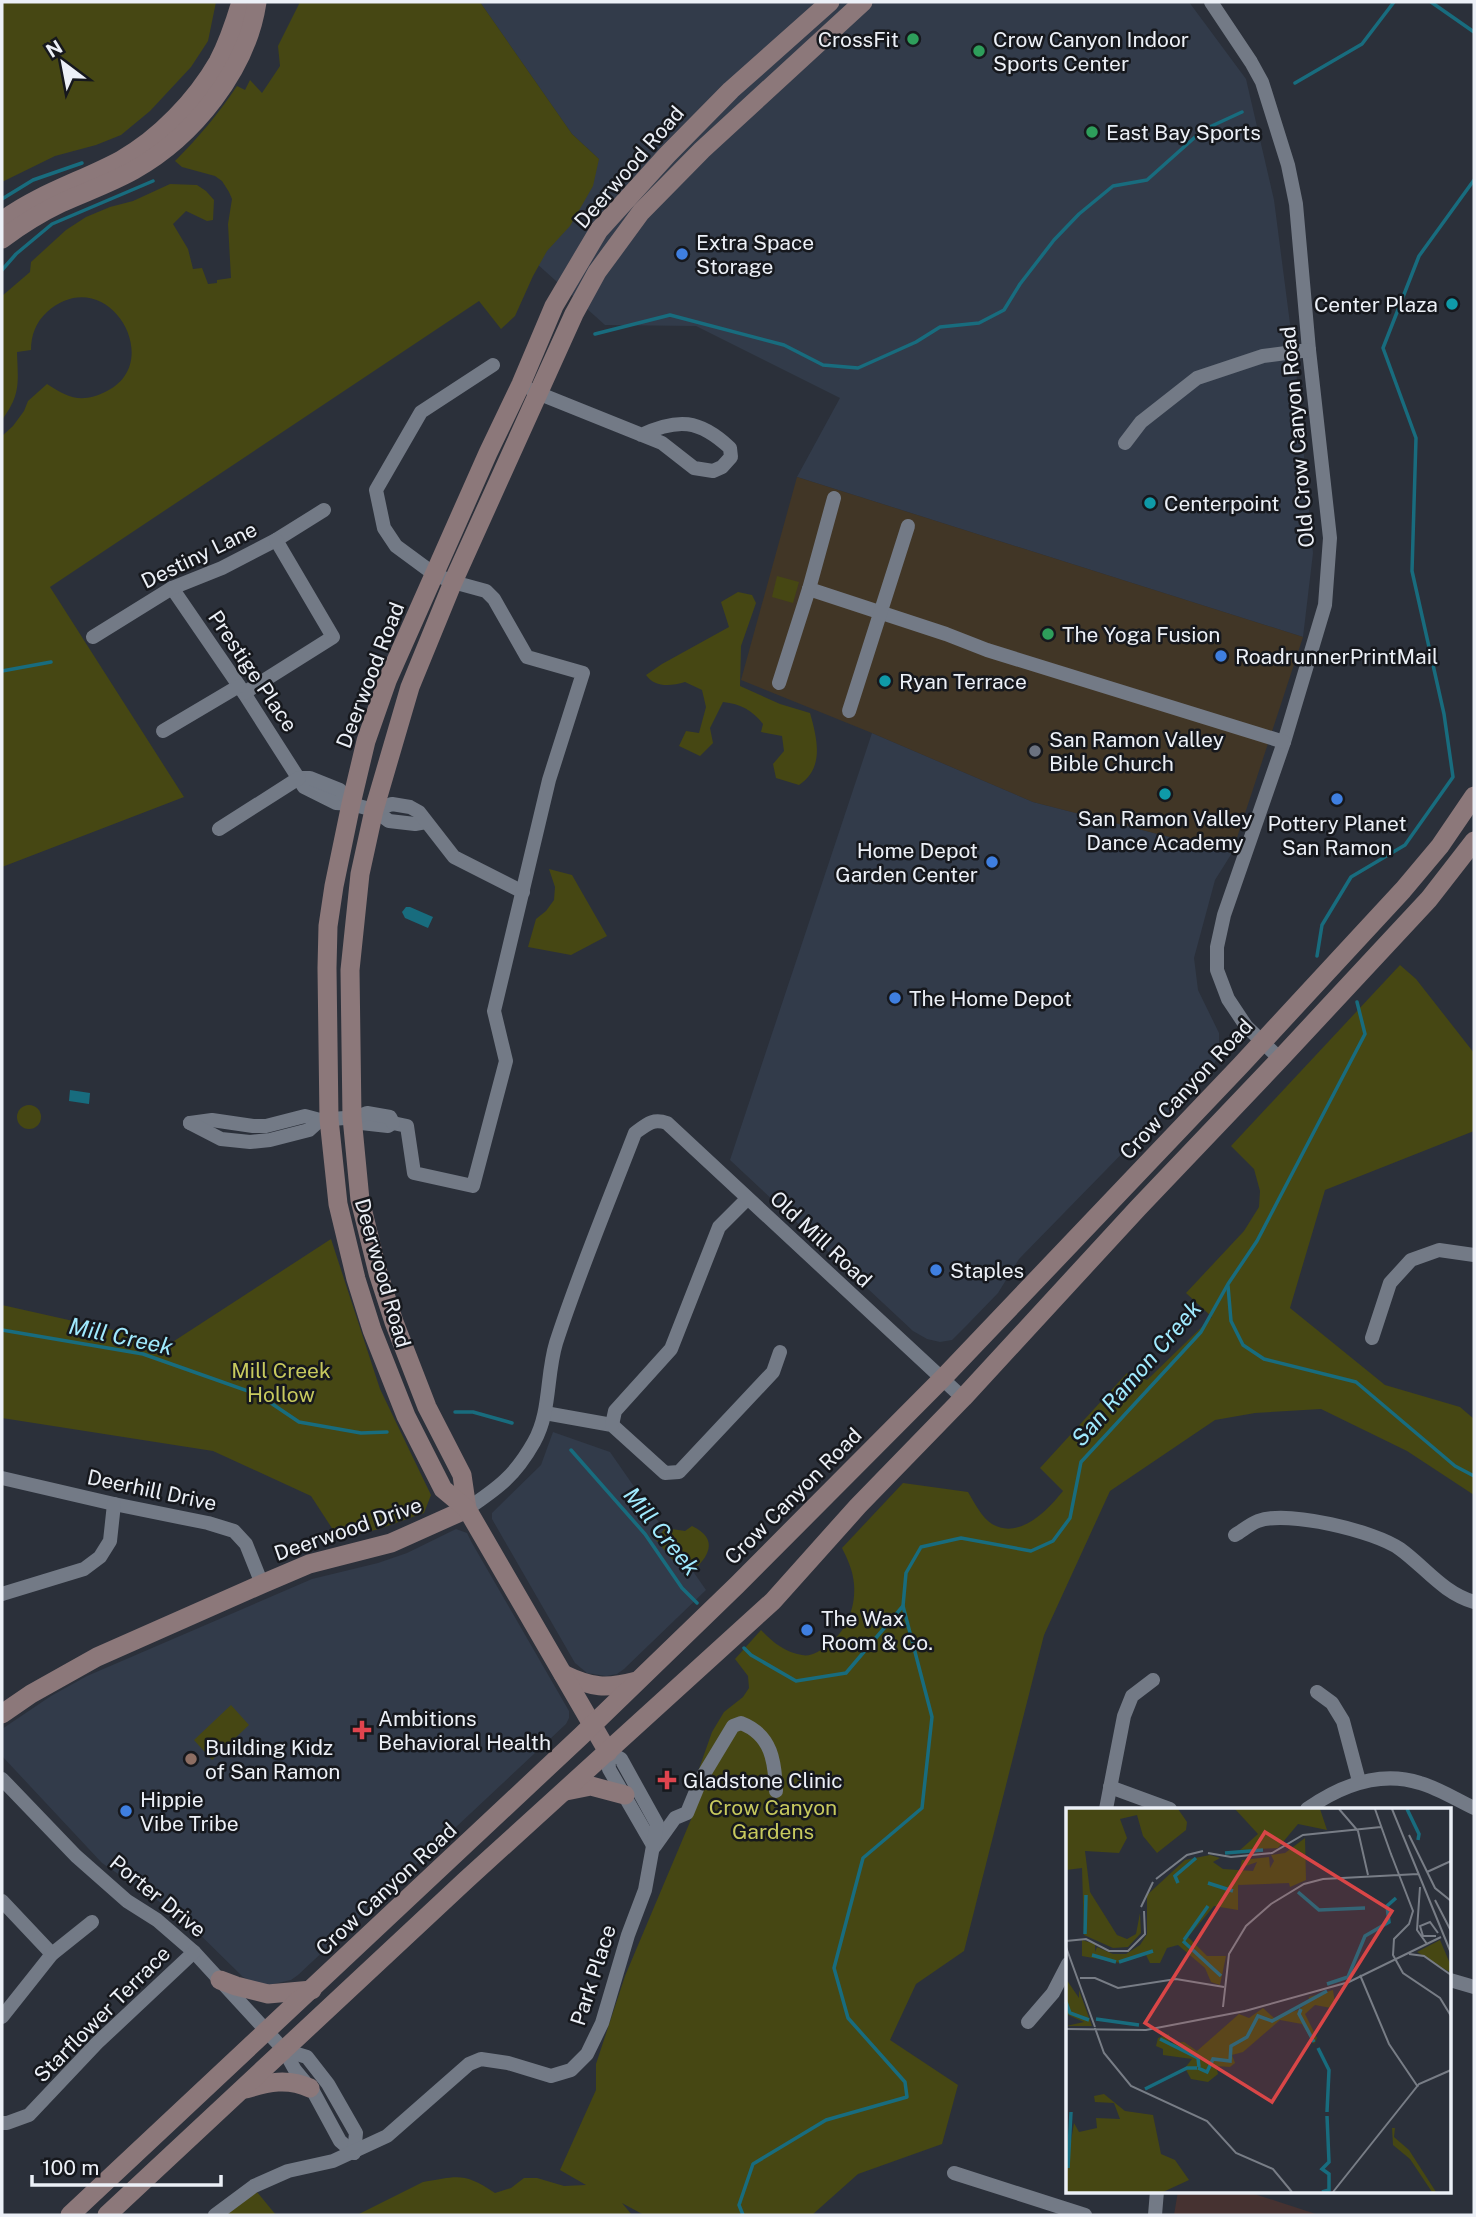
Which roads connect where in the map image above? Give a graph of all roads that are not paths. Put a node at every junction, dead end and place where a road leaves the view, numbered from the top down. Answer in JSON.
{"nodes":[{"id":1,"x":241,"y":2,"type":"edge"},
{"id":2,"x":257,"y":2,"type":"edge"},
{"id":3,"x":830,"y":2,"type":"edge"},
{"id":4,"x":863,"y":2,"type":"edge"},
{"id":5,"x":1211,"y":2,"type":"edge"},
{"id":6,"x":2,"y":220,"type":"edge"},
{"id":7,"x":2,"y":239,"type":"edge"},
{"id":8,"x":1309,"y":350,"type":"junction"},
{"id":9,"x":493,"y":365,"type":"dead end"},
{"id":10,"x":521,"y":384,"type":"junction"},
{"id":11,"x":540,"y":394,"type":"junction"},
{"id":12,"x":641,"y":435,"type":"junction"},
{"id":13,"x":1125,"y":443,"type":"dead end"},
{"id":14,"x":834,"y":499,"type":"dead end"},
{"id":15,"x":324,"y":510,"type":"dead end"},
{"id":16,"x":908,"y":526,"type":"dead end"},
{"id":17,"x":276,"y":540,"type":"junction"},
{"id":18,"x":434,"y":574,"type":"junction"},
{"id":19,"x":453,"y":582,"type":"junction"},
{"id":20,"x":172,"y":588,"type":"junction"},
{"id":21,"x":809,"y":589,"type":"junction"},
{"id":22,"x":879,"y":613,"type":"junction"},
{"id":23,"x":93,"y":637,"type":"dead end"},
{"id":24,"x":779,"y":683,"type":"dead end"},
{"id":25,"x":241,"y":689,"type":"junction"},
{"id":26,"x":849,"y":711,"type":"dead end"},
{"id":27,"x":163,"y":731,"type":"dead end"},
{"id":28,"x":1284,"y":742,"type":"junction"},
{"id":29,"x":299,"y":778,"type":"junction"},
{"id":30,"x":1474,"y":796,"type":"edge"},
{"id":31,"x":351,"y":804,"type":"junction"},
{"id":32,"x":374,"y":810,"type":"junction"},
{"id":33,"x":219,"y":829,"type":"dead end"},
{"id":34,"x":1474,"y":841,"type":"edge"},
{"id":35,"x":523,"y":892,"type":"junction"},
{"id":36,"x":1262,"y":1041,"type":"junction"},
{"id":37,"x":1280,"y":1059,"type":"junction"},
{"id":38,"x":354,"y":1117,"type":"junction"},
{"id":39,"x":324,"y":1119,"type":"junction"},
{"id":40,"x":648,"y":1122,"type":"joint"},
{"id":41,"x":747,"y":1199,"type":"junction"},
{"id":42,"x":1474,"y":1255,"type":"edge"},
{"id":43,"x":1372,"y":1338,"type":"dead end"},
{"id":44,"x":780,"y":1352,"type":"dead end"},
{"id":45,"x":943,"y":1378,"type":"junction"},
{"id":46,"x":963,"y":1398,"type":"junction"},
{"id":47,"x":545,"y":1413,"type":"junction"},
{"id":48,"x":612,"y":1425,"type":"junction"},
{"id":49,"x":2,"y":1478,"type":"edge"},
{"id":50,"x":114,"y":1504,"type":"junction"},
{"id":51,"x":467,"y":1509,"type":"junction"},
{"id":52,"x":1235,"y":1535,"type":"dead end"},
{"id":53,"x":262,"y":1584,"type":"junction"},
{"id":54,"x":2,"y":1594,"type":"edge"},
{"id":55,"x":1474,"y":1602,"type":"edge"},
{"id":56,"x":564,"y":1674,"type":"junction"},
{"id":57,"x":1153,"y":1680,"type":"dead end"},
{"id":58,"x":638,"y":1681,"type":"junction"},
{"id":59,"x":1317,"y":1692,"type":"dead end"},
{"id":60,"x":2,"y":1714,"type":"edge"},
{"id":61,"x":593,"y":1724,"type":"junction"},
{"id":62,"x":608,"y":1752,"type":"junction"},
{"id":63,"x":2,"y":1779,"type":"edge"},
{"id":64,"x":1359,"y":1782,"type":"junction"},
{"id":65,"x":1111,"y":1787,"type":"junction"},
{"id":66,"x":565,"y":1791,"type":"junction"},
{"id":67,"x":776,"y":1791,"type":"dead end"},
{"id":68,"x":625,"y":1795,"type":"junction"},
{"id":69,"x":1473,"y":1806,"type":"edge"},
{"id":70,"x":1107,"y":1808,"type":"edge"},
{"id":71,"x":1167,"y":1808,"type":"edge"},
{"id":72,"x":1308,"y":1808,"type":"edge"},
{"id":73,"x":654,"y":1847,"type":"junction"},
{"id":74,"x":2,"y":1901,"type":"edge"},
{"id":75,"x":93,"y":1922,"type":"dead end"},
{"id":76,"x":194,"y":1952,"type":"junction"},
{"id":77,"x":52,"y":1954,"type":"junction"},
{"id":78,"x":1066,"y":1968,"type":"edge"},
{"id":79,"x":220,"y":1980,"type":"junction"},
{"id":80,"x":1452,"y":1981,"type":"edge"},
{"id":81,"x":1474,"y":1987,"type":"edge"},
{"id":82,"x":312,"y":1990,"type":"junction"},
{"id":83,"x":2,"y":2017,"type":"edge"},
{"id":84,"x":1028,"y":2022,"type":"dead end"},
{"id":85,"x":268,"y":2032,"type":"junction"},
{"id":86,"x":284,"y":2050,"type":"junction"},
{"id":87,"x":310,"y":2088,"type":"junction"},
{"id":88,"x":242,"y":2090,"type":"junction"},
{"id":89,"x":2,"y":2123,"type":"edge"},
{"id":90,"x":354,"y":2152,"type":"junction"},
{"id":91,"x":954,"y":2173,"type":"dead end"},
{"id":92,"x":1157,"y":2192,"type":"edge"},
{"id":93,"x":70,"y":2215,"type":"edge"},
{"id":94,"x":107,"y":2215,"type":"edge"},
{"id":95,"x":215,"y":2215,"type":"edge"},
{"id":96,"x":1085,"y":2215,"type":"edge"},
{"id":97,"x":1155,"y":2215,"type":"edge"}],
"edges":[{"from":1,"to":6,"type":"street"},
{"from":2,"to":7,"type":"street"},
{"from":3,"to":10,"type":"street","name":"Deerwood Road"},
{"from":4,"to":11,"type":"street","name":"Deerwood Road"},
{"from":5,"to":8,"type":"street","name":"Old Crow Canyon Road"},
{"from":8,"to":13,"type":"street"},
{"from":8,"to":28,"type":"street","name":"Old Crow Canyon Road"},
{"from":9,"to":18,"type":"street"},
{"from":10,"to":11,"type":"street"},
{"from":10,"to":18,"type":"street","name":"Deerwood Road"},
{"from":11,"to":12,"type":"street"},
{"from":11,"to":19,"type":"street","name":"Deerwood Road"},
{"from":12,"to":12,"type":"street"},
{"from":14,"to":21,"type":"street"},
{"from":15,"to":17,"type":"street","name":"Destiny Lane"},
{"from":16,"to":22,"type":"street"},
{"from":17,"to":20,"type":"street","name":"Destiny Lane"},
{"from":17,"to":25,"type":"street"},
{"from":18,"to":19,"type":"street"},
{"from":18,"to":31,"type":"street","name":"Deerwood Road"},
{"from":19,"to":32,"type":"street","name":"Deerwood Road"},
{"from":19,"to":35,"type":"street"},
{"from":20,"to":23,"type":"street","name":"Destiny Lane"},
{"from":20,"to":25,"type":"street","name":"Prestige Place"},
{"from":21,"to":22,"type":"street"},
{"from":21,"to":24,"type":"street"},
{"from":22,"to":26,"type":"street"},
{"from":22,"to":28,"type":"street"},
{"from":25,"to":27,"type":"street"},
{"from":25,"to":29,"type":"street","name":"Prestige Place"},
{"from":28,"to":36,"type":"street","name":"Old Crow Canyon Road"},
{"from":29,"to":31,"type":"street"},
{"from":29,"to":33,"type":"street"},
{"from":30,"to":36,"type":"street","name":"Crow Canyon Road"},
{"from":31,"to":32,"type":"street"},
{"from":31,"to":39,"type":"street","name":"Deerwood Road"},
{"from":32,"to":35,"type":"street"},
{"from":32,"to":38,"type":"street","name":"Deerwood Road"},
{"from":34,"to":37,"type":"street"},
{"from":35,"to":38,"type":"street"},
{"from":36,"to":37,"type":"street","name":"Old Crow Canyon Road"},
{"from":36,"to":45,"type":"street","name":"Crow Canyon Road"},
{"from":37,"to":46,"type":"street"},
{"from":38,"to":39,"type":"street"},
{"from":38,"to":51,"type":"street","name":"Deerwood Road"},
{"from":39,"to":39,"type":"street"},
{"from":39,"to":51,"type":"street","name":"Deerwood Road"},
{"from":40,"to":41,"type":"street","name":"Old Mill Road"},
{"from":40,"to":47,"type":"street","name":"Deerwood Drive"},
{"from":41,"to":45,"type":"street","name":"Old Mill Road"},
{"from":41,"to":48,"type":"street"},
{"from":42,"to":43,"type":"street"},
{"from":44,"to":48,"type":"street"},
{"from":45,"to":46,"type":"street","name":"Old Mill Road"},
{"from":45,"to":58,"type":"street","name":"Crow Canyon Road"},
{"from":46,"to":62,"type":"street"},
{"from":47,"to":48,"type":"street"},
{"from":47,"to":51,"type":"street","name":"Deerwood Drive"},
{"from":49,"to":50,"type":"street","name":"Deerhill Drive"},
{"from":50,"to":53,"type":"street","name":"Deerhill Drive"},
{"from":50,"to":54,"type":"street"},
{"from":51,"to":53,"type":"street","name":"Deerwood Drive"},
{"from":51,"to":56,"type":"street","name":"Deerwood Road"},
{"from":52,"to":55,"type":"street"},
{"from":53,"to":60,"type":"street","name":"Deerwood Drive"},
{"from":56,"to":58,"type":"street"},
{"from":56,"to":61,"type":"street","name":"Deerwood Road"},
{"from":57,"to":65,"type":"street"},
{"from":58,"to":61,"type":"street","name":"Crow Canyon Road"},
{"from":59,"to":64,"type":"street"},
{"from":61,"to":62,"type":"street","name":"Deerwood Road"},
{"from":61,"to":82,"type":"street","name":"Crow Canyon Road"},
{"from":62,"to":66,"type":"street"},
{"from":62,"to":68,"type":"street"},
{"from":62,"to":73,"type":"street","name":"Park Place"},
{"from":63,"to":76,"type":"street","name":"Porter Drive"},
{"from":64,"to":69,"type":"street"},
{"from":64,"to":72,"type":"street"},
{"from":65,"to":70,"type":"street"},
{"from":65,"to":71,"type":"street"},
{"from":66,"to":68,"type":"street"},
{"from":66,"to":86,"type":"street"},
{"from":67,"to":73,"type":"street"},
{"from":68,"to":73,"type":"street"},
{"from":73,"to":90,"type":"street","name":"Park Place"},
{"from":74,"to":77,"type":"street"},
{"from":75,"to":77,"type":"street"},
{"from":76,"to":79,"type":"street","name":"Porter Drive"},
{"from":76,"to":89,"type":"street","name":"Starflower Terrace"},
{"from":77,"to":83,"type":"street"},
{"from":78,"to":84,"type":"street"},
{"from":79,"to":82,"type":"street"},
{"from":79,"to":85,"type":"street","name":"Porter Drive"},
{"from":80,"to":81,"type":"street"},
{"from":82,"to":85,"type":"street","name":"Crow Canyon Road"},
{"from":85,"to":86,"type":"street","name":"Porter Drive"},
{"from":85,"to":93,"type":"street","name":"Crow Canyon Road"},
{"from":86,"to":87,"type":"street"},
{"from":86,"to":88,"type":"street"},
{"from":86,"to":90,"type":"street"},
{"from":87,"to":88,"type":"street"},
{"from":87,"to":90,"type":"street"},
{"from":88,"to":94,"type":"street"},
{"from":90,"to":95,"type":"street","name":"Park Place"},
{"from":91,"to":96,"type":"street"},
{"from":92,"to":97,"type":"street"}]}
